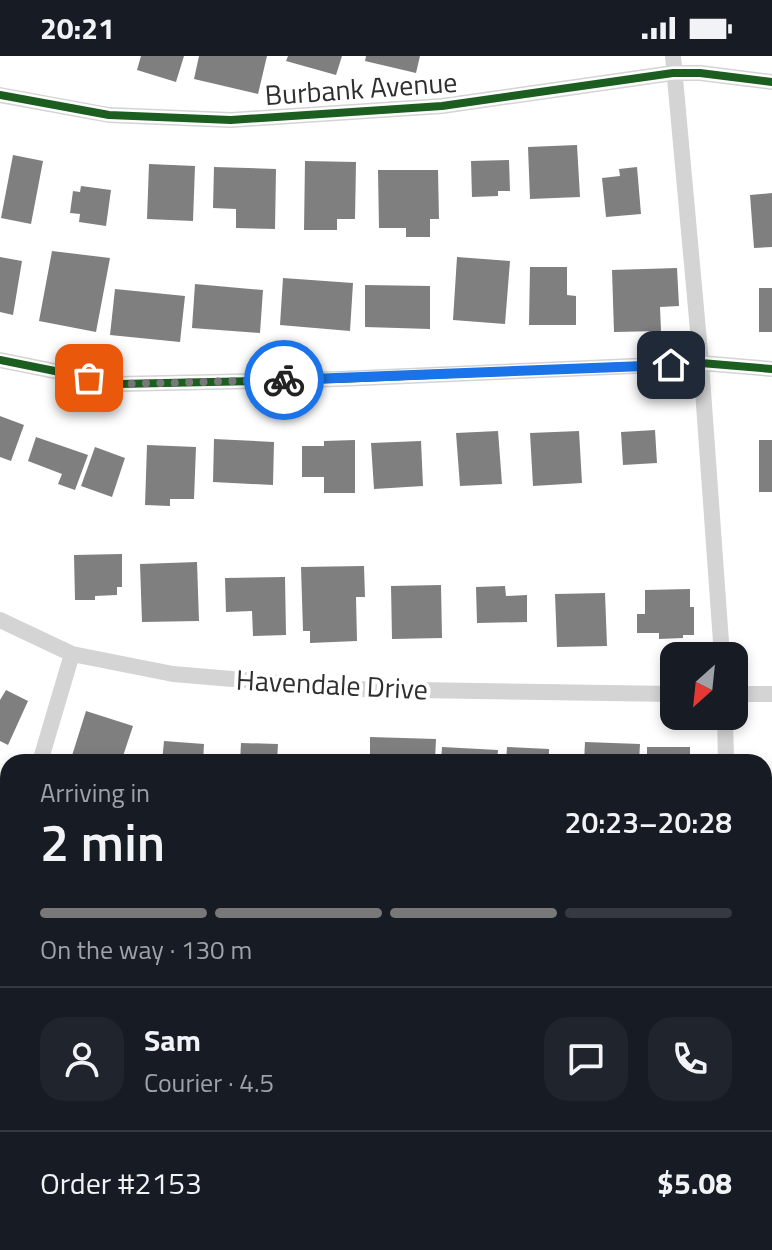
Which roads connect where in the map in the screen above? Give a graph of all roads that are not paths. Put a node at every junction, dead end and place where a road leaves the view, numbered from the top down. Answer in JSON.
{"nodes":[{"id":1,"x":673,"y":65,"type":"edge"},
{"id":2,"x":772,"y":82,"type":"edge"},
{"id":3,"x":0,"y":95,"type":"edge"},
{"id":4,"x":0,"y":360,"type":"edge"},
{"id":5,"x":701,"y":363,"type":"junction"},
{"id":6,"x":772,"y":369,"type":"edge"},
{"id":7,"x":0,"y":620,"type":"edge"},
{"id":8,"x":721,"y":642,"type":"edge"},
{"id":9,"x":72,"y":654,"type":"junction"},
{"id":10,"x":660,"y":694,"type":"edge"},
{"id":11,"x":748,"y":694,"type":"edge"},
{"id":12,"x":772,"y":694,"type":"edge"},
{"id":13,"x":725,"y":730,"type":"edge"},
{"id":14,"x":42,"y":754,"type":"edge"},
{"id":15,"x":726,"y":754,"type":"edge"}],
"edges":[{"from":1,"to":2,"type":"street","name":"Burbank Avenue"},
{"from":1,"to":3,"type":"street","name":"Burbank Avenue"},
{"from":1,"to":5,"type":"street"},
{"from":4,"to":5,"type":"street"},
{"from":5,"to":6,"type":"street"},
{"from":5,"to":8,"type":"street"},
{"from":7,"to":9,"type":"street","name":"Havendale Drive"},
{"from":9,"to":10,"type":"street","name":"Havendale Drive"},
{"from":9,"to":14,"type":"street"},
{"from":11,"to":12,"type":"street"},
{"from":13,"to":15,"type":"street"}]}
